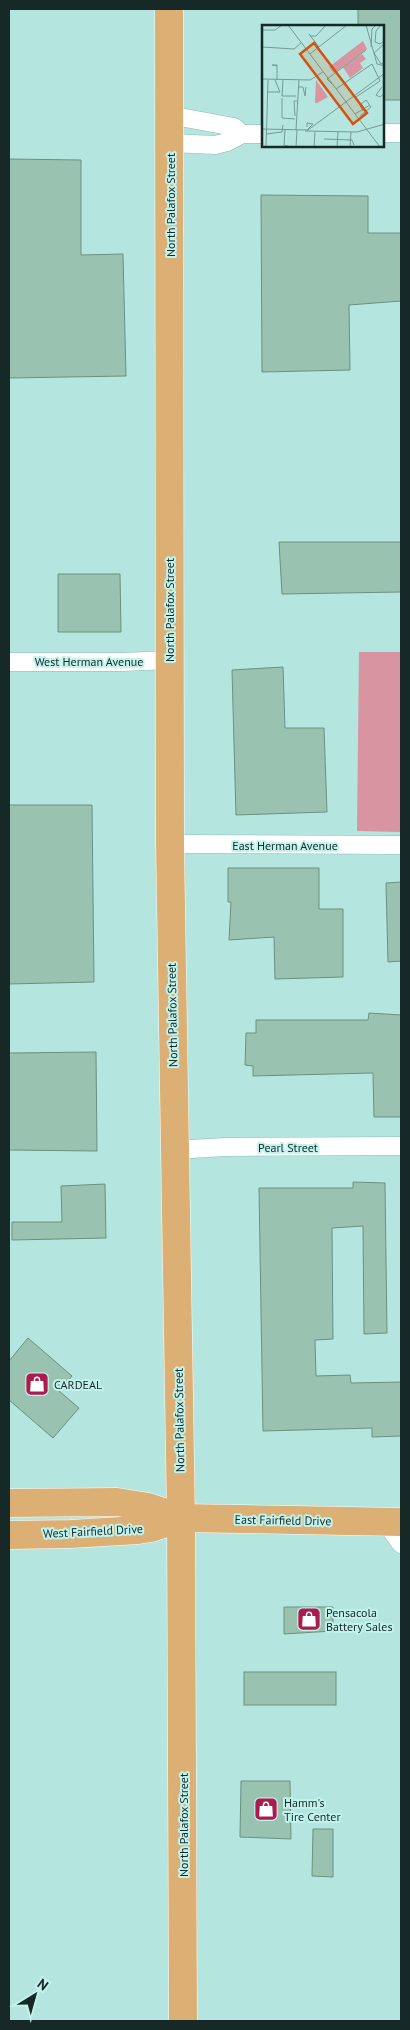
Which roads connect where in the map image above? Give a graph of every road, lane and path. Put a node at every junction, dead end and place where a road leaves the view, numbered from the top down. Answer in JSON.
{"nodes":[{"id":1,"x":169,"y":9,"type":"edge"},
{"id":2,"x":169,"y":115,"type":"junction"},
{"id":3,"x":385,"y":133,"type":"edge"},
{"id":4,"x":401,"y":133,"type":"edge"},
{"id":5,"x":242,"y":134,"type":"junction"},
{"id":6,"x":262,"y":134,"type":"edge"},
{"id":7,"x":169,"y":143,"type":"junction"},
{"id":8,"x":169,"y":660,"type":"junction"},
{"id":9,"x":9,"y":662,"type":"edge"},
{"id":10,"x":170,"y":844,"type":"junction"},
{"id":11,"x":401,"y":845,"type":"edge"},
{"id":12,"x":401,"y":1146,"type":"edge"},
{"id":13,"x":174,"y":1150,"type":"junction"},
{"id":14,"x":9,"y":1503,"type":"edge"},
{"id":15,"x":181,"y":1518,"type":"junction"},
{"id":16,"x":393,"y":1522,"type":"edge"},
{"id":17,"x":9,"y":1535,"type":"edge"},
{"id":18,"x":401,"y":1544,"type":"edge"},
{"id":19,"x":183,"y":2021,"type":"edge"}],
"edges":[{"from":1,"to":2,"type":"main road","name":"North Palafox Street"},
{"from":2,"to":5,"type":"street"},
{"from":2,"to":7,"type":"main road","name":"North Palafox Street"},
{"from":3,"to":4,"type":"street"},
{"from":5,"to":6,"type":"street"},
{"from":5,"to":7,"type":"street"},
{"from":7,"to":8,"type":"main road","name":"North Palafox Street"},
{"from":8,"to":9,"type":"street","name":"West Herman Avenue"},
{"from":8,"to":10,"type":"main road","name":"North Palafox Street"},
{"from":10,"to":11,"type":"street","name":"East Herman Avenue"},
{"from":10,"to":13,"type":"main road","name":"North Palafox Street"},
{"from":12,"to":13,"type":"street","name":"Pearl Street"},
{"from":13,"to":15,"type":"main road","name":"North Palafox Street"},
{"from":14,"to":15,"type":"main road","name":"West Fairfield Drive"},
{"from":15,"to":16,"type":"main road","name":"East Fairfield Drive"},
{"from":15,"to":17,"type":"main road","name":"West Fairfield Drive"},
{"from":15,"to":19,"type":"main road","name":"North Palafox Street"},
{"from":16,"to":18,"type":"street","name":"East Fairfield Drive"}]}
